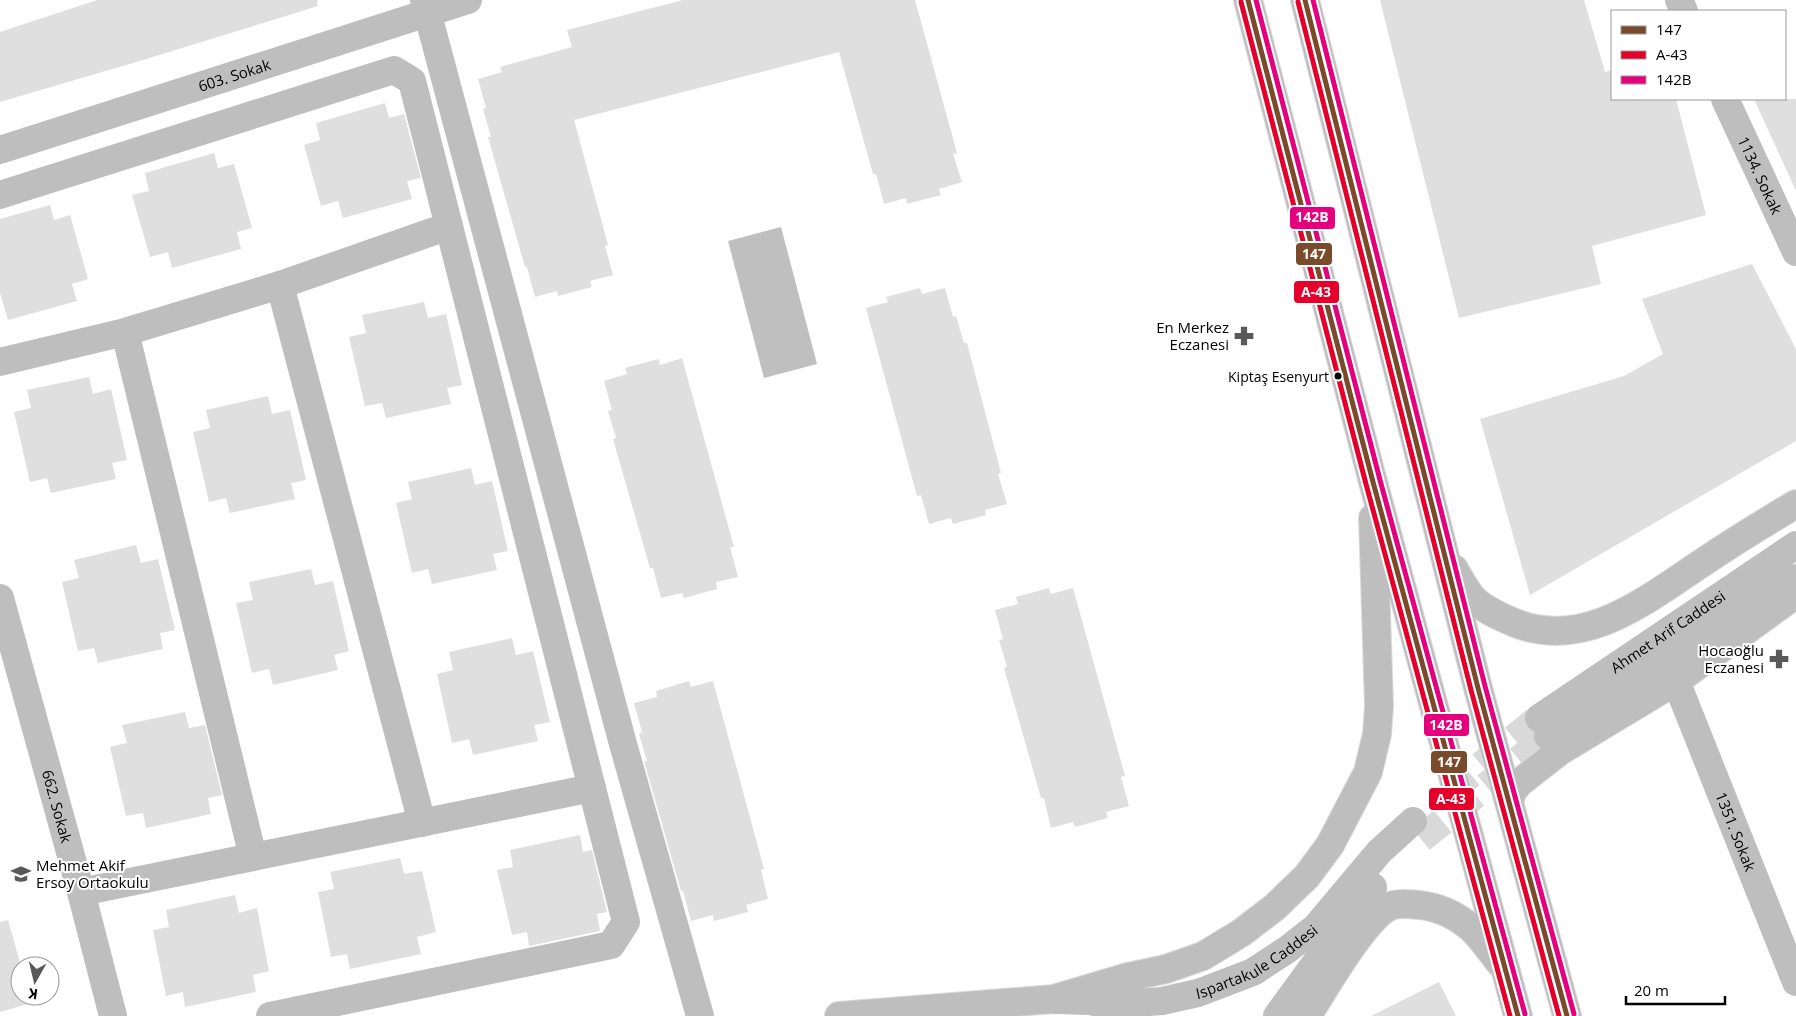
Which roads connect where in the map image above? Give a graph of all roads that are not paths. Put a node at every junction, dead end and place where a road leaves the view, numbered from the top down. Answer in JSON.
{"nodes":[{"id":1,"x":468,"y":0,"type":"edge"},
{"id":2,"x":1248,"y":0,"type":"edge"},
{"id":3,"x":1304,"y":0,"type":"edge"},
{"id":4,"x":426,"y":6,"type":"edge"},
{"id":5,"x":1725,"y":100,"type":"edge"},
{"id":6,"x":0,"y":150,"type":"edge"},
{"id":7,"x":0,"y":195,"type":"edge"},
{"id":8,"x":450,"y":226,"type":"junction"},
{"id":9,"x":1796,"y":252,"type":"edge"},
{"id":10,"x":280,"y":285,"type":"junction"},
{"id":11,"x":125,"y":332,"type":"junction"},
{"id":12,"x":0,"y":362,"type":"edge"},
{"id":13,"x":1373,"y":482,"type":"junction"},
{"id":14,"x":1796,"y":504,"type":"edge"},
{"id":15,"x":1796,"y":546,"type":"edge"},
{"id":16,"x":1442,"y":548,"type":"junction"},
{"id":17,"x":1796,"y":578,"type":"edge"},
{"id":18,"x":1796,"y":594,"type":"edge"},
{"id":19,"x":0,"y":598,"type":"edge"},
{"id":20,"x":1676,"y":681,"type":"junction"},
{"id":21,"x":592,"y":788,"type":"junction"},
{"id":22,"x":1509,"y":802,"type":"junction"},
{"id":23,"x":422,"y":823,"type":"junction"},
{"id":24,"x":253,"y":857,"type":"junction"},
{"id":25,"x":82,"y":892,"type":"junction"},
{"id":26,"x":1505,"y":968,"type":"junction"},
{"id":27,"x":1796,"y":982,"type":"edge"},
{"id":28,"x":1054,"y":999,"type":"junction"},
{"id":29,"x":1111,"y":1005,"type":"junction"},
{"id":30,"x":113,"y":1016,"type":"edge"},
{"id":31,"x":270,"y":1016,"type":"edge"},
{"id":32,"x":700,"y":1016,"type":"edge"},
{"id":33,"x":839,"y":1016,"type":"edge"},
{"id":34,"x":1161,"y":1016,"type":"edge"},
{"id":35,"x":1277,"y":1016,"type":"edge"},
{"id":36,"x":1307,"y":1016,"type":"edge"},
{"id":37,"x":1518,"y":1016,"type":"edge"},
{"id":38,"x":1568,"y":1016,"type":"edge"}],
"edges":[{"from":1,"to":4,"type":"main road","name":"603. Sokak"},
{"from":2,"to":13,"type":"main road"},
{"from":3,"to":16,"type":"main road"},
{"from":4,"to":6,"type":"main road","name":"603. Sokak"},
{"from":4,"to":32,"type":"main road"},
{"from":5,"to":9,"type":"main road","name":"1134. Sokak"},
{"from":7,"to":8,"type":"main road"},
{"from":8,"to":10,"type":"main road"},
{"from":8,"to":21,"type":"main road"},
{"from":10,"to":11,"type":"main road"},
{"from":10,"to":23,"type":"main road"},
{"from":11,"to":12,"type":"main road"},
{"from":11,"to":24,"type":"main road"},
{"from":13,"to":26,"type":"main road"},
{"from":13,"to":28,"type":"main road"},
{"from":14,"to":16,"type":"main road"},
{"from":15,"to":17,"type":"main road","name":"Ahmet Arif Caddesi"},
{"from":16,"to":22,"type":"main road"},
{"from":18,"to":20,"type":"main road"},
{"from":19,"to":25,"type":"main road","name":"662. Sokak"},
{"from":20,"to":22,"type":"main road"},
{"from":20,"to":27,"type":"main road","name":"1351. Sokak"},
{"from":21,"to":23,"type":"main road"},
{"from":21,"to":31,"type":"main road"},
{"from":22,"to":38,"type":"main road"},
{"from":23,"to":24,"type":"main road"},
{"from":24,"to":25,"type":"main road"},
{"from":25,"to":30,"type":"main road","name":"662. Sokak"},
{"from":26,"to":36,"type":"main road"},
{"from":26,"to":37,"type":"main road"},
{"from":28,"to":29,"type":"main road","name":"Ispartakule Caddesi"},
{"from":28,"to":33,"type":"main road"},
{"from":29,"to":34,"type":"main road"},
{"from":29,"to":35,"type":"main road","name":"Ispartakule Caddesi"}]}
